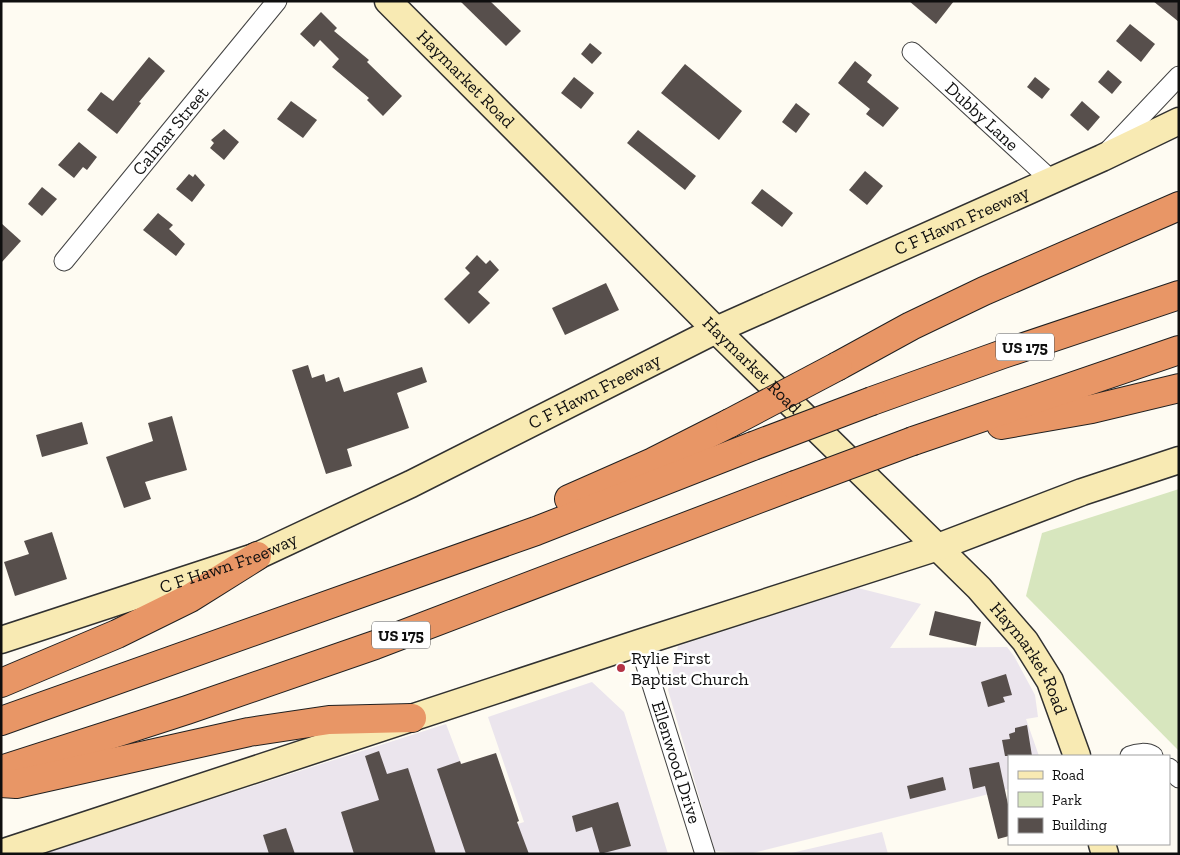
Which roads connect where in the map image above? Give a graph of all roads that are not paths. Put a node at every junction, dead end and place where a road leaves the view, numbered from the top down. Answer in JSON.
{"nodes":[{"id":1,"x":277,"y":1,"type":"edge"},
{"id":2,"x":388,"y":1,"type":"edge"},
{"id":3,"x":912,"y":52,"type":"dead end"},
{"id":4,"x":1179,"y":76,"type":"edge"},
{"id":5,"x":1179,"y":121,"type":"edge"},
{"id":6,"x":1102,"y":158,"type":"junction"},
{"id":7,"x":1051,"y":180,"type":"junction"},
{"id":8,"x":1179,"y":206,"type":"edge"},
{"id":9,"x":64,"y":261,"type":"dead end"},
{"id":10,"x":1179,"y":295,"type":"edge"},
{"id":11,"x":716,"y":330,"type":"junction"},
{"id":12,"x":1179,"y":350,"type":"edge"},
{"id":13,"x":1179,"y":388,"type":"edge"},
{"id":14,"x":913,"y":441,"type":"junction"},
{"id":15,"x":1179,"y":460,"type":"edge"},
{"id":16,"x":938,"y":547,"type":"junction"},
{"id":17,"x":257,"y":556,"type":"junction"},
{"id":18,"x":438,"y":565,"type":"junction"},
{"id":19,"x":1,"y":640,"type":"edge"},
{"id":20,"x":639,"y":643,"type":"junction"},
{"id":21,"x":1,"y":683,"type":"edge"},
{"id":22,"x":412,"y":718,"type":"junction"},
{"id":23,"x":1,"y":721,"type":"edge"},
{"id":24,"x":1077,"y":755,"type":"edge"},
{"id":25,"x":1132,"y":755,"type":"edge"},
{"id":26,"x":1152,"y":755,"type":"edge"},
{"id":27,"x":1170,"y":769,"type":"edge"},
{"id":28,"x":1,"y":770,"type":"edge"},
{"id":29,"x":1179,"y":778,"type":"edge"},
{"id":30,"x":1,"y":783,"type":"edge"},
{"id":31,"x":1,"y":853,"type":"edge"},
{"id":32,"x":705,"y":854,"type":"edge"}],
"edges":[{"from":1,"to":9,"type":"street","name":"Calmar Street"},
{"from":2,"to":11,"type":"main road","name":"Haymarket Road"},
{"from":3,"to":7,"type":"street","name":"Dubby Lane"},
{"from":4,"to":6,"type":"street"},
{"from":5,"to":6,"type":"main road","name":"C F Hawn Freeway"},
{"from":6,"to":7,"type":"main road","name":"C F Hawn Freeway"},
{"from":7,"to":11,"type":"main road","name":"C F Hawn Freeway"},
{"from":8,"to":18,"type":"highway","bridge":true},
{"from":10,"to":18,"type":"highway","number":"US 175","bridge":true},
{"from":11,"to":16,"type":"main road","name":"Haymarket Road"},
{"from":11,"to":17,"type":"main road","name":"C F Hawn Freeway"},
{"from":12,"to":14,"type":"highway","number":"US 175"},
{"from":13,"to":14,"type":"highway"},
{"from":14,"to":28,"type":"highway","number":"US 175","bridge":true},
{"from":15,"to":16,"type":"main road"},
{"from":16,"to":20,"type":"main road"},
{"from":16,"to":24,"type":"main road","name":"Haymarket Road"},
{"from":17,"to":19,"type":"main road","name":"C F Hawn Freeway"},
{"from":17,"to":21,"type":"highway"},
{"from":18,"to":23,"type":"highway","number":"US 175"},
{"from":20,"to":22,"type":"main road"},
{"from":20,"to":32,"type":"street","name":"Ellenwood Drive"},
{"from":22,"to":30,"type":"highway"},
{"from":22,"to":31,"type":"main road"},
{"from":25,"to":26,"type":"street"},
{"from":27,"to":29,"type":"street"}]}
